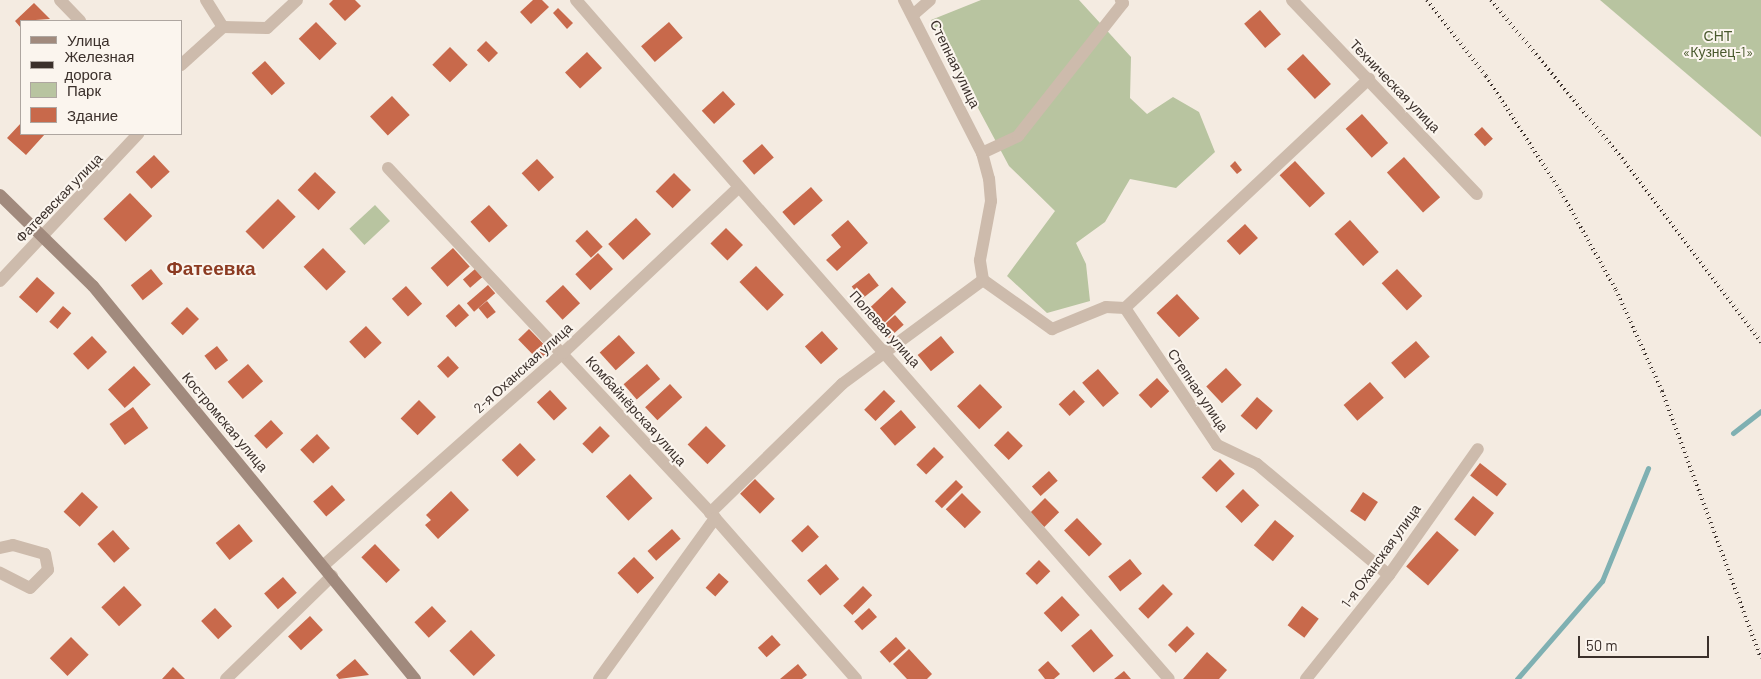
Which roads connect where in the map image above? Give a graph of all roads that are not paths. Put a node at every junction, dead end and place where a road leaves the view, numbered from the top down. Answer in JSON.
{"nodes":[{"id":1,"x":60,"y":0,"type":"edge"},
{"id":2,"x":206,"y":0,"type":"edge"},
{"id":3,"x":297,"y":0,"type":"edge"},
{"id":4,"x":576,"y":0,"type":"edge"},
{"id":5,"x":904,"y":0,"type":"edge"},
{"id":6,"x":930,"y":0,"type":"edge"},
{"id":7,"x":1121,"y":0,"type":"edge"},
{"id":8,"x":1292,"y":0,"type":"edge"},
{"id":9,"x":914,"y":14,"type":"junction"},
{"id":10,"x":79,"y":20,"type":"edge"},
{"id":11,"x":222,"y":27,"type":"junction"},
{"id":12,"x":182,"y":64,"type":"edge"},
{"id":13,"x":1368,"y":79,"type":"junction"},
{"id":14,"x":137,"y":135,"type":"edge"},
{"id":15,"x":982,"y":153,"type":"junction"},
{"id":16,"x":388,"y":168,"type":"dead end"},
{"id":17,"x":738,"y":188,"type":"junction"},
{"id":18,"x":1477,"y":194,"type":"dead end"},
{"id":19,"x":0,"y":195,"type":"edge"},
{"id":20,"x":45,"y":234,"type":"junction"},
{"id":21,"x":983,"y":280,"type":"junction"},
{"id":22,"x":0,"y":281,"type":"edge"},
{"id":23,"x":1125,"y":308,"type":"junction"},
{"id":24,"x":886,"y":352,"type":"junction"},
{"id":25,"x":563,"y":353,"type":"junction"},
{"id":26,"x":1478,"y":449,"type":"dead end"},
{"id":27,"x":712,"y":516,"type":"junction"},
{"id":28,"x":0,"y":548,"type":"edge"},
{"id":29,"x":324,"y":565,"type":"junction"},
{"id":30,"x":0,"y":573,"type":"edge"},
{"id":31,"x":1389,"y":575,"type":"junction"},
{"id":32,"x":332,"y":576,"type":"junction"},
{"id":33,"x":226,"y":679,"type":"edge"},
{"id":34,"x":415,"y":679,"type":"edge"},
{"id":35,"x":599,"y":679,"type":"edge"},
{"id":36,"x":856,"y":679,"type":"edge"},
{"id":37,"x":1169,"y":679,"type":"edge"},
{"id":38,"x":1306,"y":679,"type":"edge"}],
"edges":[{"from":1,"to":10,"type":"street"},
{"from":2,"to":11,"type":"street"},
{"from":3,"to":11,"type":"street"},
{"from":4,"to":17,"type":"street","name":"Полевая улица"},
{"from":5,"to":9,"type":"street","name":"Степная улица"},
{"from":6,"to":9,"type":"street"},
{"from":7,"to":15,"type":"street"},
{"from":8,"to":13,"type":"street","name":"Техническая улица"},
{"from":9,"to":15,"type":"street","name":"Степная улица"},
{"from":11,"to":12,"type":"street"},
{"from":13,"to":18,"type":"street","name":"Техническая улица"},
{"from":13,"to":23,"type":"street"},
{"from":14,"to":20,"type":"street","name":"Фатеевская улица"},
{"from":15,"to":21,"type":"street","name":"Степная улица"},
{"from":16,"to":25,"type":"street","name":"Комбайнёрская улица"},
{"from":17,"to":24,"type":"street","name":"Полевая улица"},
{"from":17,"to":25,"type":"street","name":"2-я Оханская улица"},
{"from":19,"to":20,"type":"street","name":"Костромская улица"},
{"from":20,"to":22,"type":"street","name":"Фатеевская улица"},
{"from":20,"to":29,"type":"street","name":"Костромская улица"},
{"from":21,"to":23,"type":"street"},
{"from":21,"to":24,"type":"street"},
{"from":23,"to":31,"type":"street","name":"Степная улица"},
{"from":24,"to":27,"type":"street"},
{"from":24,"to":37,"type":"street","name":"Полевая улица"},
{"from":25,"to":27,"type":"street","name":"Комбайнёрская улица"},
{"from":25,"to":29,"type":"street","name":"2-я Оханская улица"},
{"from":26,"to":31,"type":"street","name":"1-я Оханская улица"},
{"from":27,"to":35,"type":"street"},
{"from":27,"to":36,"type":"street","name":"Комбайнёрская улица"},
{"from":28,"to":30,"type":"street"},
{"from":29,"to":32,"type":"street","name":"Костромская улица"},
{"from":31,"to":38,"type":"street","name":"1-я Оханская улица"},
{"from":32,"to":33,"type":"street"},
{"from":32,"to":34,"type":"street","name":"Костромская улица"}]}
